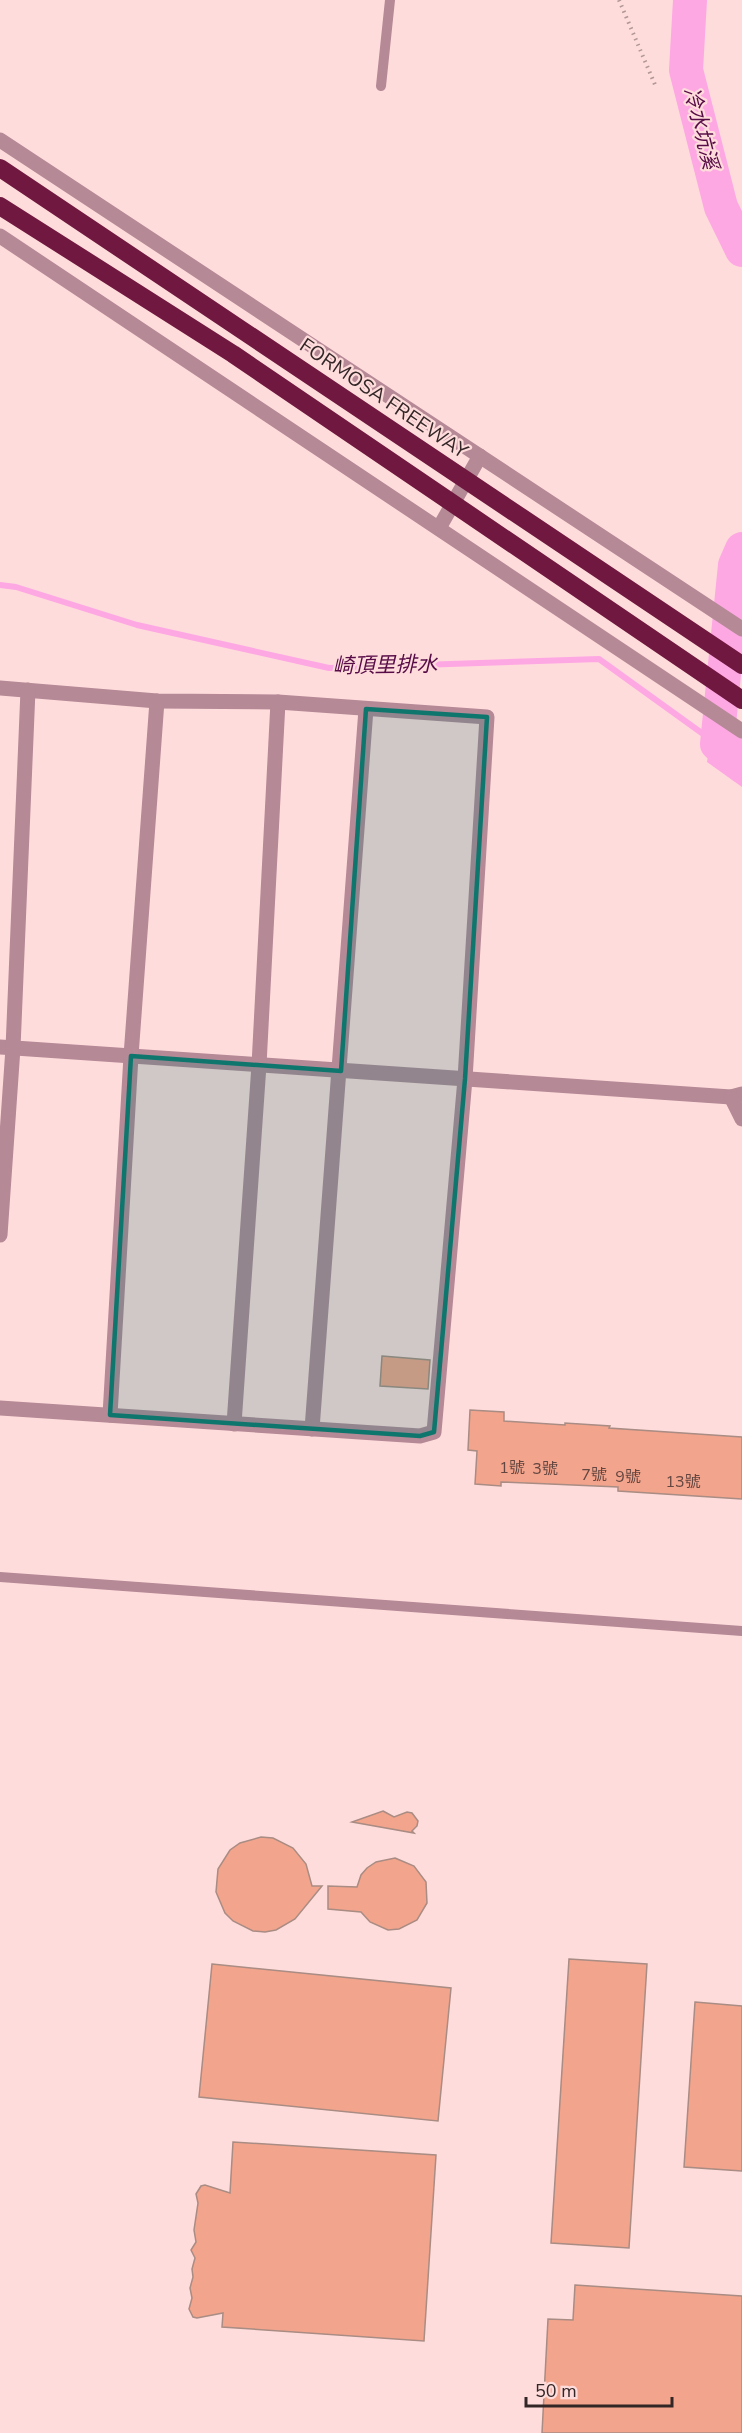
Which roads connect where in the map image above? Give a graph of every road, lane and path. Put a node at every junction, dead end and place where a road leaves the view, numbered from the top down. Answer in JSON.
{"nodes":[{"id":1,"x":390,"y":0,"type":"edge"},
{"id":2,"x":619,"y":0,"type":"edge"},
{"id":3,"x":381,"y":86,"type":"dead end"},
{"id":4,"x":656,"y":87,"type":"dead end"},
{"id":5,"x":0,"y":140,"type":"edge"},
{"id":6,"x":0,"y":168,"type":"edge"},
{"id":7,"x":0,"y":206,"type":"edge"},
{"id":8,"x":0,"y":236,"type":"edge"},
{"id":9,"x":480,"y":456,"type":"junction"},
{"id":10,"x":439,"y":528,"type":"junction"},
{"id":11,"x":742,"y":629,"type":"edge"},
{"id":12,"x":742,"y":665,"type":"edge"},
{"id":13,"x":0,"y":688,"type":"edge"},
{"id":14,"x":28,"y":690,"type":"junction"},
{"id":15,"x":742,"y":700,"type":"edge"},
{"id":16,"x":157,"y":701,"type":"junction"},
{"id":17,"x":278,"y":702,"type":"junction"},
{"id":18,"x":366,"y":709,"type":"junction"},
{"id":19,"x":742,"y":730,"type":"edge"},
{"id":20,"x":7,"y":1047,"type":"edge"},
{"id":21,"x":131,"y":1056,"type":"junction"},
{"id":22,"x":259,"y":1065,"type":"junction"},
{"id":23,"x":341,"y":1071,"type":"junction"},
{"id":24,"x":465,"y":1079,"type":"junction"},
{"id":25,"x":736,"y":1095,"type":"edge"},
{"id":26,"x":742,"y":1119,"type":"edge"},
{"id":27,"x":0,"y":1235,"type":"edge"},
{"id":28,"x":0,"y":1408,"type":"edge"},
{"id":29,"x":110,"y":1415,"type":"junction"},
{"id":30,"x":234,"y":1424,"type":"junction"},
{"id":31,"x":312,"y":1430,"type":"junction"},
{"id":32,"x":0,"y":1577,"type":"edge"},
{"id":33,"x":742,"y":1631,"type":"edge"}],
"edges":[{"from":1,"to":3,"type":"lane"},
{"from":2,"to":4,"type":"path"},
{"from":5,"to":9,"type":"street"},
{"from":6,"to":12,"type":"highway","name":"FORMOSA FREEWAY","bridge":true},
{"from":7,"to":15,"type":"highway","bridge":true},
{"from":8,"to":10,"type":"street"},
{"from":9,"to":10,"type":"street"},
{"from":9,"to":11,"type":"street"},
{"from":10,"to":19,"type":"street"},
{"from":13,"to":14,"type":"street"},
{"from":14,"to":16,"type":"street"},
{"from":14,"to":20,"type":"street"},
{"from":16,"to":17,"type":"street"},
{"from":16,"to":21,"type":"street"},
{"from":17,"to":18,"type":"street"},
{"from":17,"to":22,"type":"street"},
{"from":18,"to":23,"type":"street"},
{"from":18,"to":24,"type":"street"},
{"from":20,"to":21,"type":"street"},
{"from":20,"to":27,"type":"street"},
{"from":21,"to":22,"type":"street"},
{"from":21,"to":29,"type":"street"},
{"from":22,"to":23,"type":"street"},
{"from":22,"to":30,"type":"street"},
{"from":23,"to":24,"type":"street"},
{"from":23,"to":31,"type":"street"},
{"from":24,"to":25,"type":"street"},
{"from":24,"to":31,"type":"street"},
{"from":25,"to":26,"type":"street"},
{"from":28,"to":29,"type":"street"},
{"from":29,"to":30,"type":"street"},
{"from":30,"to":31,"type":"street"},
{"from":32,"to":33,"type":"lane"}]}
